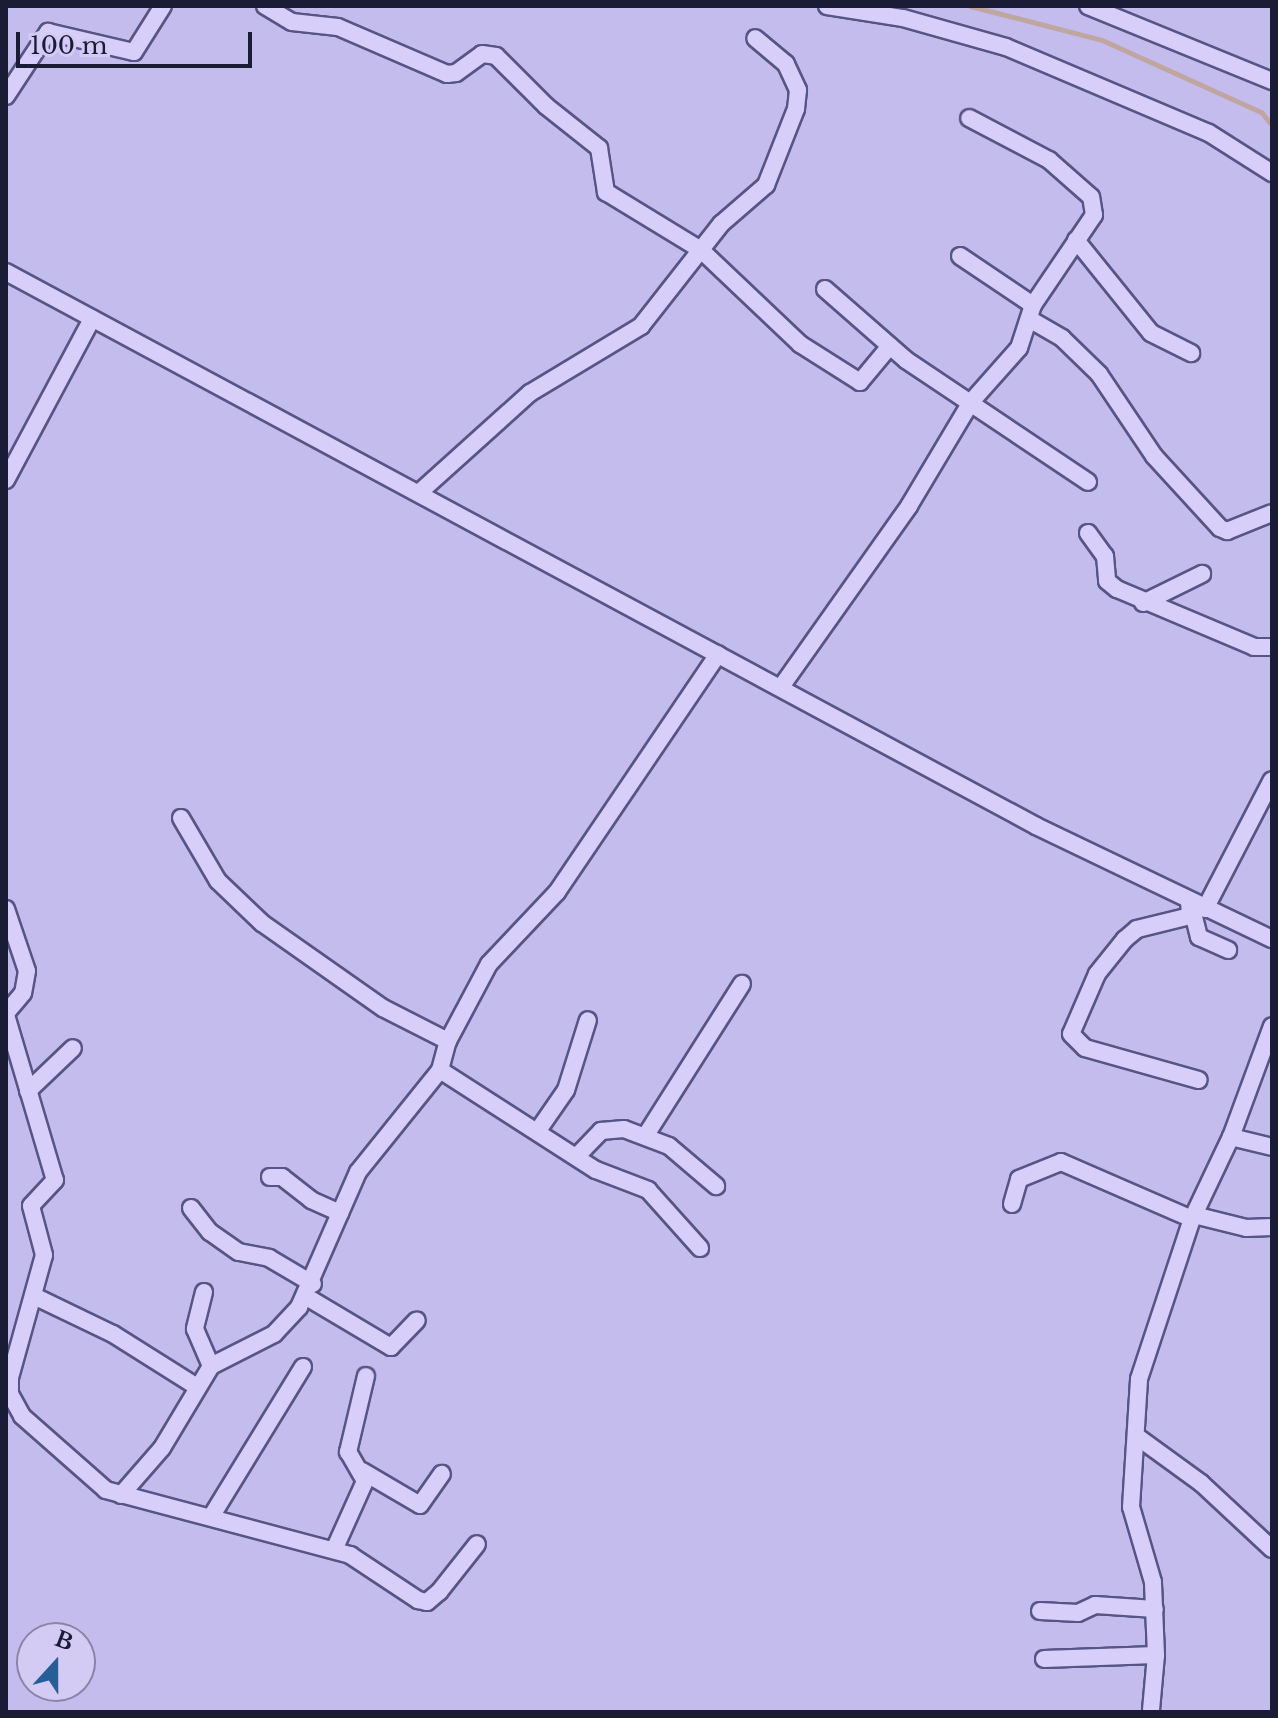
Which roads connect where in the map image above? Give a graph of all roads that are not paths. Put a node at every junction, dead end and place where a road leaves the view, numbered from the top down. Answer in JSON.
{"nodes":[{"id":1,"x":163,"y":6,"type":"edge"},
{"id":2,"x":265,"y":6,"type":"edge"},
{"id":3,"x":827,"y":6,"type":"edge"},
{"id":4,"x":1088,"y":6,"type":"edge"},
{"id":5,"x":755,"y":38,"type":"dead end"},
{"id":6,"x":1270,"y":75,"type":"edge"},
{"id":7,"x":6,"y":96,"type":"edge"},
{"id":8,"x":969,"y":118,"type":"dead end"},
{"id":9,"x":1272,"y":173,"type":"edge"},
{"id":10,"x":1076,"y":240,"type":"junction"},
{"id":11,"x":701,"y":250,"type":"junction"},
{"id":12,"x":960,"y":256,"type":"dead end"},
{"id":13,"x":6,"y":272,"type":"edge"},
{"id":14,"x":825,"y":289,"type":"dead end"},
{"id":15,"x":1032,"y":312,"type":"junction"},
{"id":16,"x":92,"y":319,"type":"junction"},
{"id":17,"x":890,"y":346,"type":"junction"},
{"id":18,"x":1191,"y":353,"type":"dead end"},
{"id":19,"x":971,"y":402,"type":"junction"},
{"id":20,"x":6,"y":480,"type":"edge"},
{"id":21,"x":1088,"y":482,"type":"dead end"},
{"id":22,"x":421,"y":491,"type":"junction"},
{"id":23,"x":1272,"y":513,"type":"edge"},
{"id":24,"x":1088,"y":533,"type":"dead end"},
{"id":25,"x":1202,"y":574,"type":"dead end"},
{"id":26,"x":1143,"y":603,"type":"junction"},
{"id":27,"x":1272,"y":647,"type":"edge"},
{"id":28,"x":718,"y":654,"type":"junction"},
{"id":29,"x":781,"y":687,"type":"junction"},
{"id":30,"x":1272,"y":780,"type":"edge"},
{"id":31,"x":181,"y":818,"type":"dead end"},
{"id":32,"x":1196,"y":908,"type":"junction"},
{"id":33,"x":6,"y":909,"type":"edge"},
{"id":34,"x":1272,"y":939,"type":"edge"},
{"id":35,"x":1228,"y":950,"type":"dead end"},
{"id":36,"x":742,"y":984,"type":"dead end"},
{"id":37,"x":6,"y":1014,"type":"edge"},
{"id":38,"x":588,"y":1020,"type":"dead end"},
{"id":39,"x":1272,"y":1026,"type":"edge"},
{"id":40,"x":448,"y":1041,"type":"junction"},
{"id":41,"x":73,"y":1048,"type":"dead end"},
{"id":42,"x":440,"y":1070,"type":"junction"},
{"id":43,"x":1199,"y":1080,"type":"dead end"},
{"id":44,"x":28,"y":1091,"type":"junction"},
{"id":45,"x":539,"y":1129,"type":"junction"},
{"id":46,"x":646,"y":1135,"type":"junction"},
{"id":47,"x":1231,"y":1137,"type":"junction"},
{"id":48,"x":1272,"y":1147,"type":"edge"},
{"id":49,"x":577,"y":1156,"type":"junction"},
{"id":50,"x":270,"y":1177,"type":"dead end"},
{"id":51,"x":716,"y":1186,"type":"dead end"},
{"id":52,"x":1012,"y":1204,"type":"dead end"},
{"id":53,"x":191,"y":1208,"type":"dead end"},
{"id":54,"x":340,"y":1213,"type":"junction"},
{"id":55,"x":1193,"y":1217,"type":"junction"},
{"id":56,"x":1272,"y":1227,"type":"edge"},
{"id":57,"x":700,"y":1248,"type":"dead end"},
{"id":58,"x":309,"y":1290,"type":"junction"},
{"id":59,"x":204,"y":1292,"type":"dead end"},
{"id":60,"x":36,"y":1297,"type":"junction"},
{"id":61,"x":417,"y":1320,"type":"dead end"},
{"id":62,"x":211,"y":1366,"type":"junction"},
{"id":63,"x":303,"y":1367,"type":"dead end"},
{"id":64,"x":366,"y":1376,"type":"dead end"},
{"id":65,"x":197,"y":1387,"type":"junction"},
{"id":66,"x":1139,"y":1438,"type":"junction"},
{"id":67,"x":362,"y":1471,"type":"junction"},
{"id":68,"x":442,"y":1474,"type":"dead end"},
{"id":69,"x":121,"y":1495,"type":"junction"},
{"id":70,"x":211,"y":1517,"type":"junction"},
{"id":71,"x":477,"y":1544,"type":"dead end"},
{"id":72,"x":1272,"y":1549,"type":"edge"},
{"id":73,"x":334,"y":1550,"type":"junction"},
{"id":74,"x":1155,"y":1609,"type":"junction"},
{"id":75,"x":1040,"y":1611,"type":"dead end"},
{"id":76,"x":1156,"y":1655,"type":"junction"},
{"id":77,"x":1044,"y":1659,"type":"dead end"},
{"id":78,"x":1151,"y":1710,"type":"dead end"}],
"edges":[{"from":1,"to":7,"type":"street"},
{"from":2,"to":11,"type":"street"},
{"from":3,"to":9,"type":"street"},
{"from":4,"to":6,"type":"street"},
{"from":5,"to":11,"type":"street"},
{"from":8,"to":10,"type":"street"},
{"from":10,"to":15,"type":"street"},
{"from":10,"to":18,"type":"street"},
{"from":11,"to":17,"type":"street"},
{"from":11,"to":22,"type":"street"},
{"from":12,"to":15,"type":"street"},
{"from":13,"to":16,"type":"street"},
{"from":14,"to":17,"type":"street"},
{"from":15,"to":19,"type":"street"},
{"from":15,"to":23,"type":"street"},
{"from":16,"to":20,"type":"street"},
{"from":16,"to":22,"type":"street"},
{"from":17,"to":19,"type":"street"},
{"from":19,"to":21,"type":"street"},
{"from":19,"to":29,"type":"street"},
{"from":22,"to":28,"type":"street"},
{"from":24,"to":26,"type":"street"},
{"from":25,"to":26,"type":"street"},
{"from":26,"to":27,"type":"street"},
{"from":28,"to":29,"type":"street"},
{"from":28,"to":40,"type":"street"},
{"from":29,"to":32,"type":"street"},
{"from":30,"to":32,"type":"street"},
{"from":31,"to":40,"type":"street"},
{"from":32,"to":34,"type":"street"},
{"from":32,"to":35,"type":"street"},
{"from":32,"to":43,"type":"street"},
{"from":33,"to":37,"type":"street"},
{"from":36,"to":46,"type":"street"},
{"from":37,"to":44,"type":"street"},
{"from":38,"to":45,"type":"street"},
{"from":39,"to":47,"type":"street"},
{"from":40,"to":42,"type":"street"},
{"from":41,"to":44,"type":"street"},
{"from":42,"to":45,"type":"street"},
{"from":42,"to":54,"type":"street"},
{"from":44,"to":60,"type":"street"},
{"from":45,"to":49,"type":"street"},
{"from":46,"to":49,"type":"street"},
{"from":46,"to":51,"type":"street"},
{"from":47,"to":48,"type":"street"},
{"from":47,"to":55,"type":"street"},
{"from":49,"to":57,"type":"street"},
{"from":50,"to":54,"type":"street"},
{"from":52,"to":55,"type":"street"},
{"from":53,"to":58,"type":"street"},
{"from":54,"to":58,"type":"street"},
{"from":55,"to":56,"type":"street"},
{"from":55,"to":66,"type":"street"},
{"from":58,"to":61,"type":"street"},
{"from":58,"to":62,"type":"street"},
{"from":59,"to":62,"type":"street"},
{"from":60,"to":65,"type":"street"},
{"from":60,"to":69,"type":"street"},
{"from":62,"to":65,"type":"street"},
{"from":63,"to":70,"type":"street"},
{"from":64,"to":67,"type":"street"},
{"from":65,"to":69,"type":"street"},
{"from":66,"to":72,"type":"street"},
{"from":66,"to":74,"type":"street"},
{"from":67,"to":68,"type":"street"},
{"from":67,"to":73,"type":"street"},
{"from":69,"to":70,"type":"street"},
{"from":70,"to":73,"type":"street"},
{"from":71,"to":73,"type":"street"},
{"from":74,"to":75,"type":"street"},
{"from":74,"to":76,"type":"street"},
{"from":76,"to":77,"type":"street"},
{"from":76,"to":78,"type":"street"}]}
